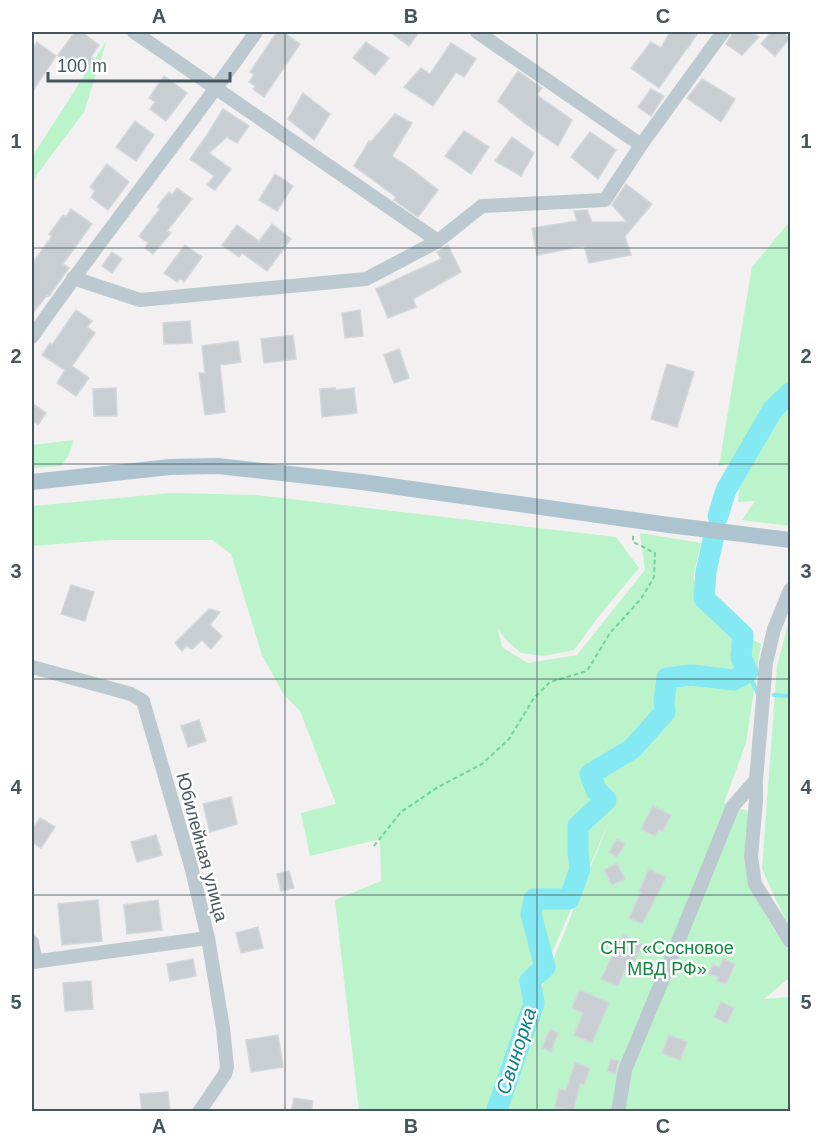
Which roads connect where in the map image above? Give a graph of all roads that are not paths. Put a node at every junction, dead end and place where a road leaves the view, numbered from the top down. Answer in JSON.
{"nodes":[{"id":1,"x":134,"y":32,"type":"edge"},
{"id":2,"x":256,"y":32,"type":"edge"},
{"id":3,"x":477,"y":32,"type":"edge"},
{"id":4,"x":723,"y":32,"type":"edge"},
{"id":5,"x":217,"y":88,"type":"junction"},
{"id":6,"x":641,"y":145,"type":"junction"},
{"id":7,"x":438,"y":241,"type":"junction"},
{"id":8,"x":73,"y":278,"type":"junction"},
{"id":9,"x":32,"y":337,"type":"edge"},
{"id":10,"x":32,"y":482,"type":"edge"},
{"id":11,"x":790,"y":540,"type":"edge"},
{"id":12,"x":790,"y":590,"type":"edge"},
{"id":13,"x":32,"y":667,"type":"edge"},
{"id":14,"x":756,"y":780,"type":"junction"},
{"id":15,"x":208,"y":938,"type":"junction"},
{"id":16,"x":790,"y":941,"type":"edge"},
{"id":17,"x":32,"y":942,"type":"edge"},
{"id":18,"x":34,"y":962,"type":"edge"},
{"id":19,"x":199,"y":1112,"type":"edge"},
{"id":20,"x":618,"y":1112,"type":"edge"}],
"edges":[{"from":1,"to":5,"type":"street"},
{"from":2,"to":5,"type":"street"},
{"from":3,"to":6,"type":"street"},
{"from":4,"to":6,"type":"street"},
{"from":5,"to":7,"type":"street"},
{"from":5,"to":8,"type":"street"},
{"from":6,"to":7,"type":"street"},
{"from":7,"to":8,"type":"street"},
{"from":8,"to":9,"type":"street"},
{"from":10,"to":11,"type":"main road"},
{"from":12,"to":14,"type":"street"},
{"from":13,"to":15,"type":"street","name":"Юбилейная улица"},
{"from":14,"to":16,"type":"street"},
{"from":14,"to":20,"type":"street"},
{"from":15,"to":18,"type":"street"},
{"from":15,"to":19,"type":"street","name":"Юбилейная улица"},
{"from":17,"to":18,"type":"street"}]}
